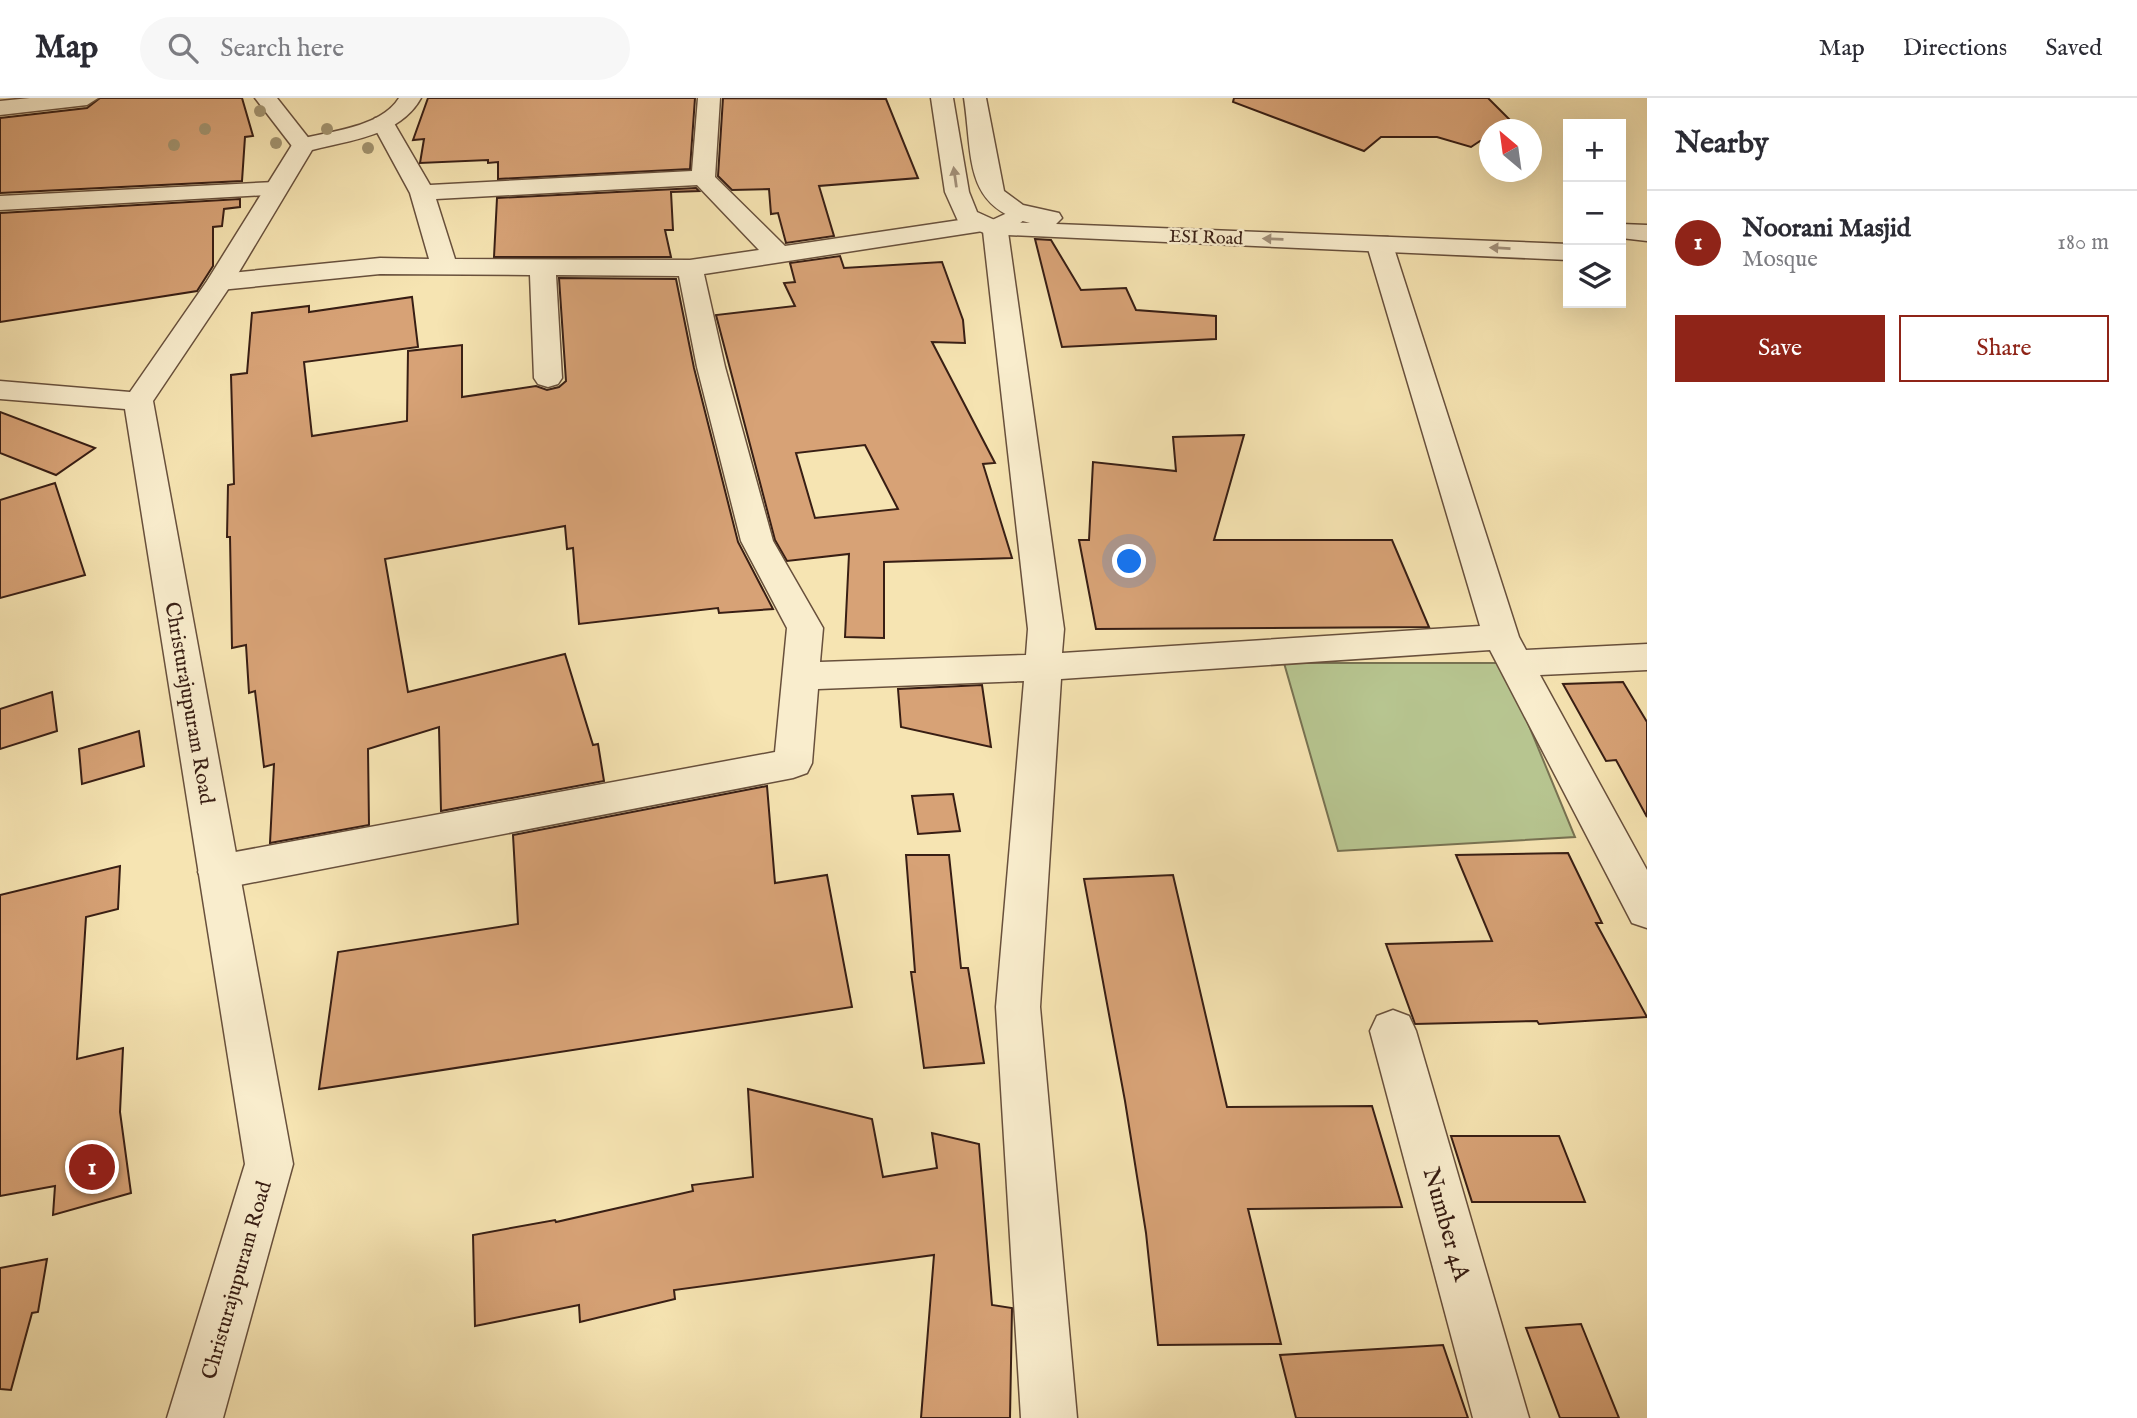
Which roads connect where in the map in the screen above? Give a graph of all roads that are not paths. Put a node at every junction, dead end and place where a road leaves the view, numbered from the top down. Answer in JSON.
{"nodes":[{"id":1,"x":87,"y":98,"type":"edge"},
{"id":2,"x":265,"y":98,"type":"edge"},
{"id":3,"x":410,"y":98,"type":"edge"},
{"id":4,"x":709,"y":98,"type":"edge"},
{"id":5,"x":942,"y":98,"type":"edge"},
{"id":6,"x":975,"y":98,"type":"edge"},
{"id":7,"x":0,"y":108,"type":"edge"},
{"id":8,"x":383,"y":123,"type":"junction"},
{"id":9,"x":303,"y":145,"type":"junction"},
{"id":10,"x":703,"y":178,"type":"junction"},
{"id":11,"x":275,"y":189,"type":"junction"},
{"id":12,"x":422,"y":193,"type":"junction"},
{"id":13,"x":0,"y":203,"type":"edge"},
{"id":14,"x":1313,"y":218,"type":"dead end"},
{"id":15,"x":998,"y":222,"type":"junction"},
{"id":16,"x":1376,"y":227,"type":"junction"},
{"id":17,"x":1626,"y":231,"type":"edge"},
{"id":18,"x":1647,"y":233,"type":"edge"},
{"id":19,"x":1563,"y":251,"type":"edge"},
{"id":20,"x":1626,"y":255,"type":"edge"},
{"id":21,"x":780,"y":256,"type":"junction"},
{"id":22,"x":1647,"y":256,"type":"edge"},
{"id":23,"x":444,"y":265,"type":"junction"},
{"id":24,"x":690,"y":268,"type":"junction"},
{"id":25,"x":543,"y":269,"type":"junction"},
{"id":26,"x":220,"y":282,"type":"junction"},
{"id":27,"x":548,"y":378,"type":"dead end"},
{"id":28,"x":0,"y":390,"type":"edge"},
{"id":29,"x":138,"y":401,"type":"junction"},
{"id":30,"x":1507,"y":650,"type":"junction"},
{"id":31,"x":1647,"y":657,"type":"edge"},
{"id":32,"x":1043,"y":667,"type":"junction"},
{"id":33,"x":800,"y":676,"type":"junction"},
{"id":34,"x":219,"y":872,"type":"junction"},
{"id":35,"x":1646,"y":905,"type":"edge"},
{"id":36,"x":1393,"y":1031,"type":"dead end"},
{"id":37,"x":195,"y":1418,"type":"edge"},
{"id":38,"x":1049,"y":1418,"type":"edge"},
{"id":39,"x":1501,"y":1418,"type":"edge"}],
"edges":[{"from":1,"to":7,"type":"street"},
{"from":2,"to":9,"type":"street"},
{"from":3,"to":8,"type":"street"},
{"from":4,"to":10,"type":"street"},
{"from":15,"to":5,"type":"street","one_way":true},
{"from":6,"to":15,"type":"street"},
{"from":8,"to":9,"type":"street"},
{"from":8,"to":12,"type":"street"},
{"from":9,"to":11,"type":"street"},
{"from":10,"to":12,"type":"street"},
{"from":10,"to":21,"type":"street"},
{"from":11,"to":13,"type":"street"},
{"from":11,"to":26,"type":"street"},
{"from":12,"to":23,"type":"street"},
{"from":14,"to":15,"type":"street","name":"ESI Road"},
{"from":16,"to":15,"type":"street","name":"ESI Road","one_way":true},
{"from":15,"to":21,"type":"street"},
{"from":15,"to":32,"type":"street"},
{"from":19,"to":16,"type":"street","name":"ESI Road","one_way":true},
{"from":16,"to":30,"type":"street"},
{"from":17,"to":18,"type":"street"},
{"from":20,"to":22,"type":"street"},
{"from":21,"to":24,"type":"street"},
{"from":23,"to":25,"type":"street"},
{"from":23,"to":26,"type":"street"},
{"from":24,"to":25,"type":"street"},
{"from":24,"to":33,"type":"street"},
{"from":25,"to":27,"type":"street"},
{"from":26,"to":29,"type":"street"},
{"from":28,"to":29,"type":"street"},
{"from":29,"to":34,"type":"street","name":"Christurajupuram Road"},
{"from":30,"to":31,"type":"street"},
{"from":30,"to":32,"type":"street"},
{"from":30,"to":35,"type":"street"},
{"from":32,"to":33,"type":"street"},
{"from":32,"to":38,"type":"street"},
{"from":33,"to":34,"type":"street"},
{"from":34,"to":37,"type":"street","name":"Christurajupuram Road"},
{"from":36,"to":39,"type":"street","name":"Number 4A"}]}
